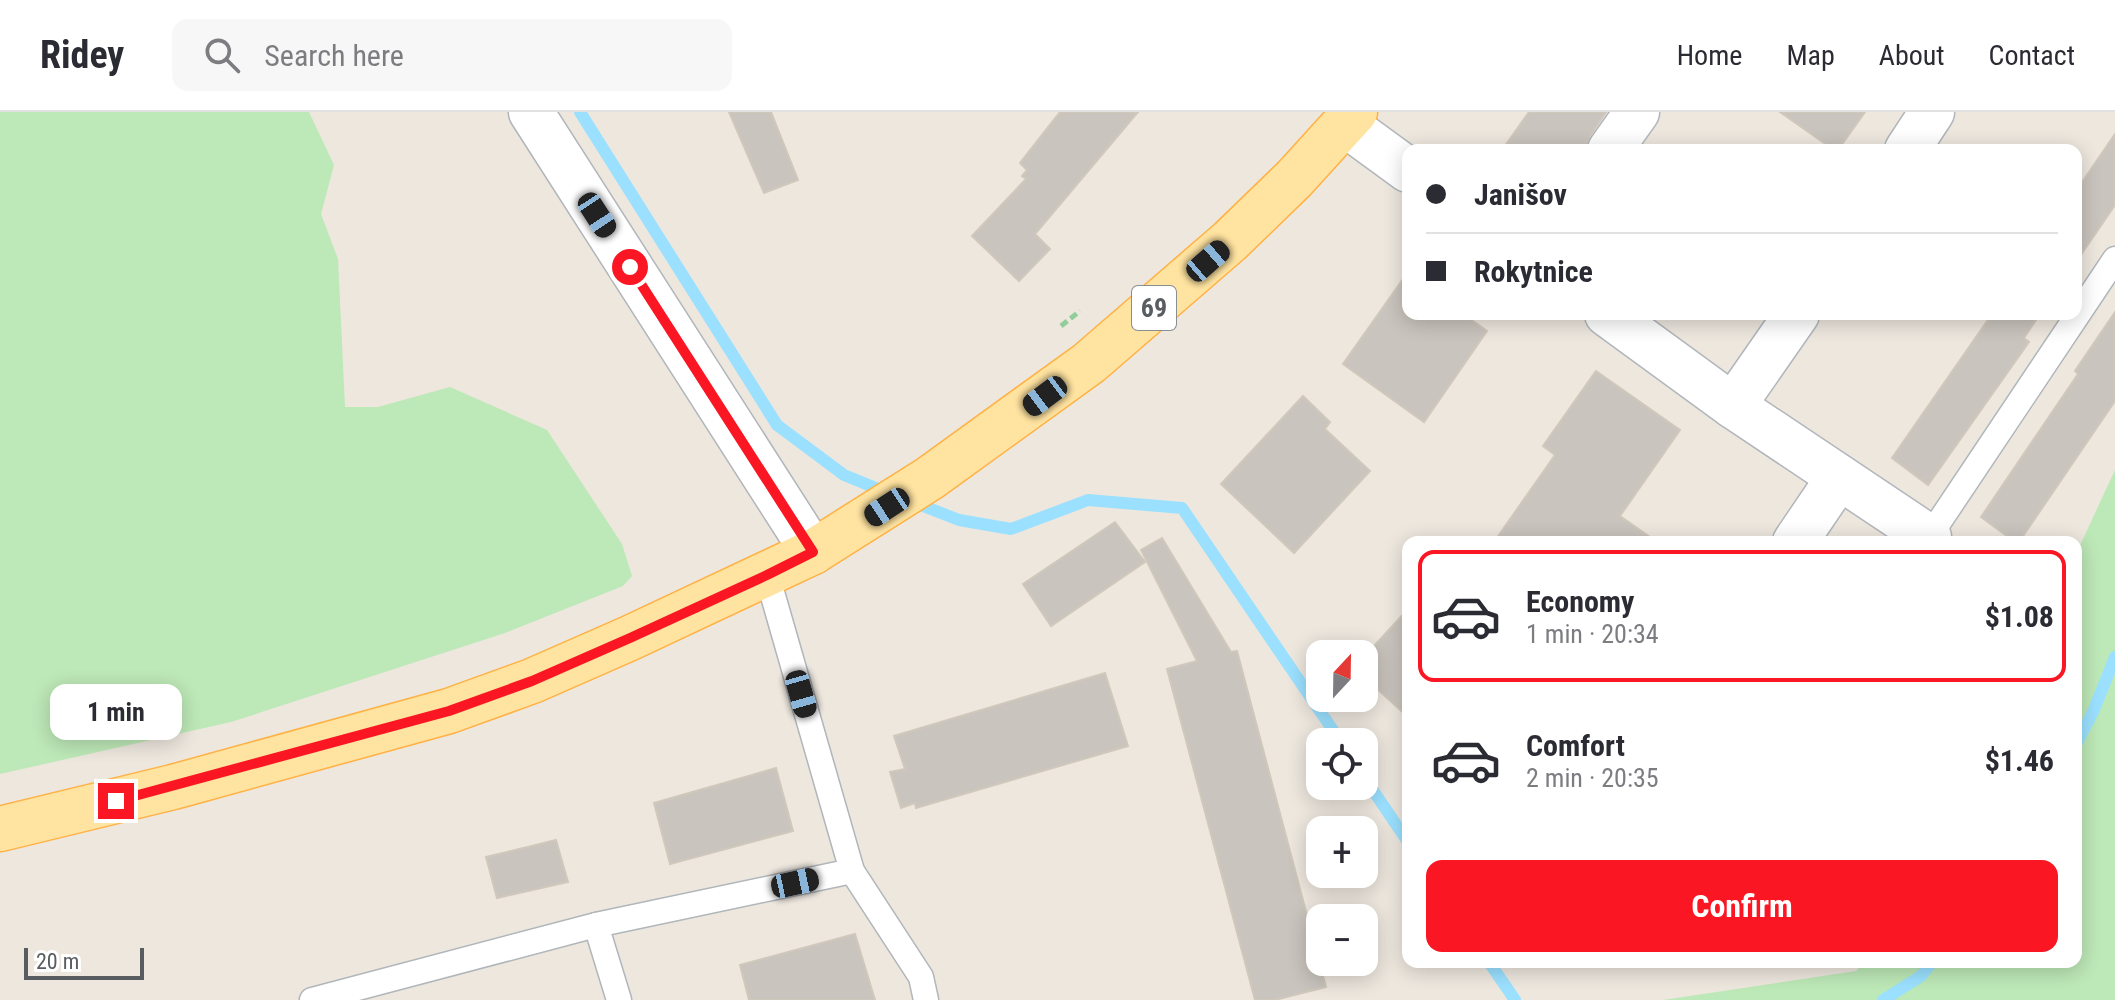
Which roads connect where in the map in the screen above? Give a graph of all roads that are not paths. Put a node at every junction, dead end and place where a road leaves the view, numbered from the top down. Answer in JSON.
{"nodes":[{"id":1,"x":531,"y":112,"type":"edge"},
{"id":2,"x":1637,"y":112,"type":"edge"},
{"id":3,"x":1932,"y":112,"type":"edge"},
{"id":4,"x":1350,"y":118,"type":"edge"},
{"id":5,"x":1614,"y":144,"type":"edge"},
{"id":6,"x":1911,"y":144,"type":"edge"},
{"id":7,"x":1402,"y":165,"type":"edge"},
{"id":8,"x":2115,"y":259,"type":"edge"},
{"id":9,"x":2082,"y":308,"type":"edge"},
{"id":10,"x":1615,"y":320,"type":"edge"},
{"id":11,"x":1793,"y":320,"type":"edge"},
{"id":12,"x":2074,"y":320,"type":"edge"},
{"id":13,"x":1733,"y":406,"type":"junction"},
{"id":14,"x":1839,"y":477,"type":"junction"},
{"id":15,"x":1799,"y":536,"type":"edge"},
{"id":16,"x":1928,"y":536,"type":"edge"},
{"id":17,"x":1930,"y":536,"type":"edge"},
{"id":18,"x":813,"y":552,"type":"junction"},
{"id":19,"x":767,"y":575,"type":"junction"},
{"id":20,"x":0,"y":829,"type":"edge"},
{"id":21,"x":852,"y":871,"type":"junction"},
{"id":22,"x":596,"y":925,"type":"junction"},
{"id":23,"x":312,"y":1000,"type":"edge"},
{"id":24,"x":619,"y":1000,"type":"edge"},
{"id":25,"x":926,"y":1000,"type":"edge"}],
"edges":[{"from":1,"to":18,"type":"street"},
{"from":2,"to":5,"type":"street"},
{"from":3,"to":6,"type":"street"},
{"from":4,"to":7,"type":"street"},
{"from":4,"to":18,"type":"main road","number":"69"},
{"from":8,"to":9,"type":"lane"},
{"from":10,"to":13,"type":"street"},
{"from":11,"to":13,"type":"street"},
{"from":12,"to":17,"type":"lane"},
{"from":13,"to":14,"type":"street"},
{"from":14,"to":15,"type":"street"},
{"from":14,"to":16,"type":"street"},
{"from":18,"to":19,"type":"main road","number":"69"},
{"from":19,"to":20,"type":"main road","number":"69"},
{"from":19,"to":21,"type":"lane"},
{"from":21,"to":22,"type":"lane"},
{"from":21,"to":25,"type":"lane"},
{"from":22,"to":23,"type":"lane"},
{"from":22,"to":24,"type":"lane"}]}
